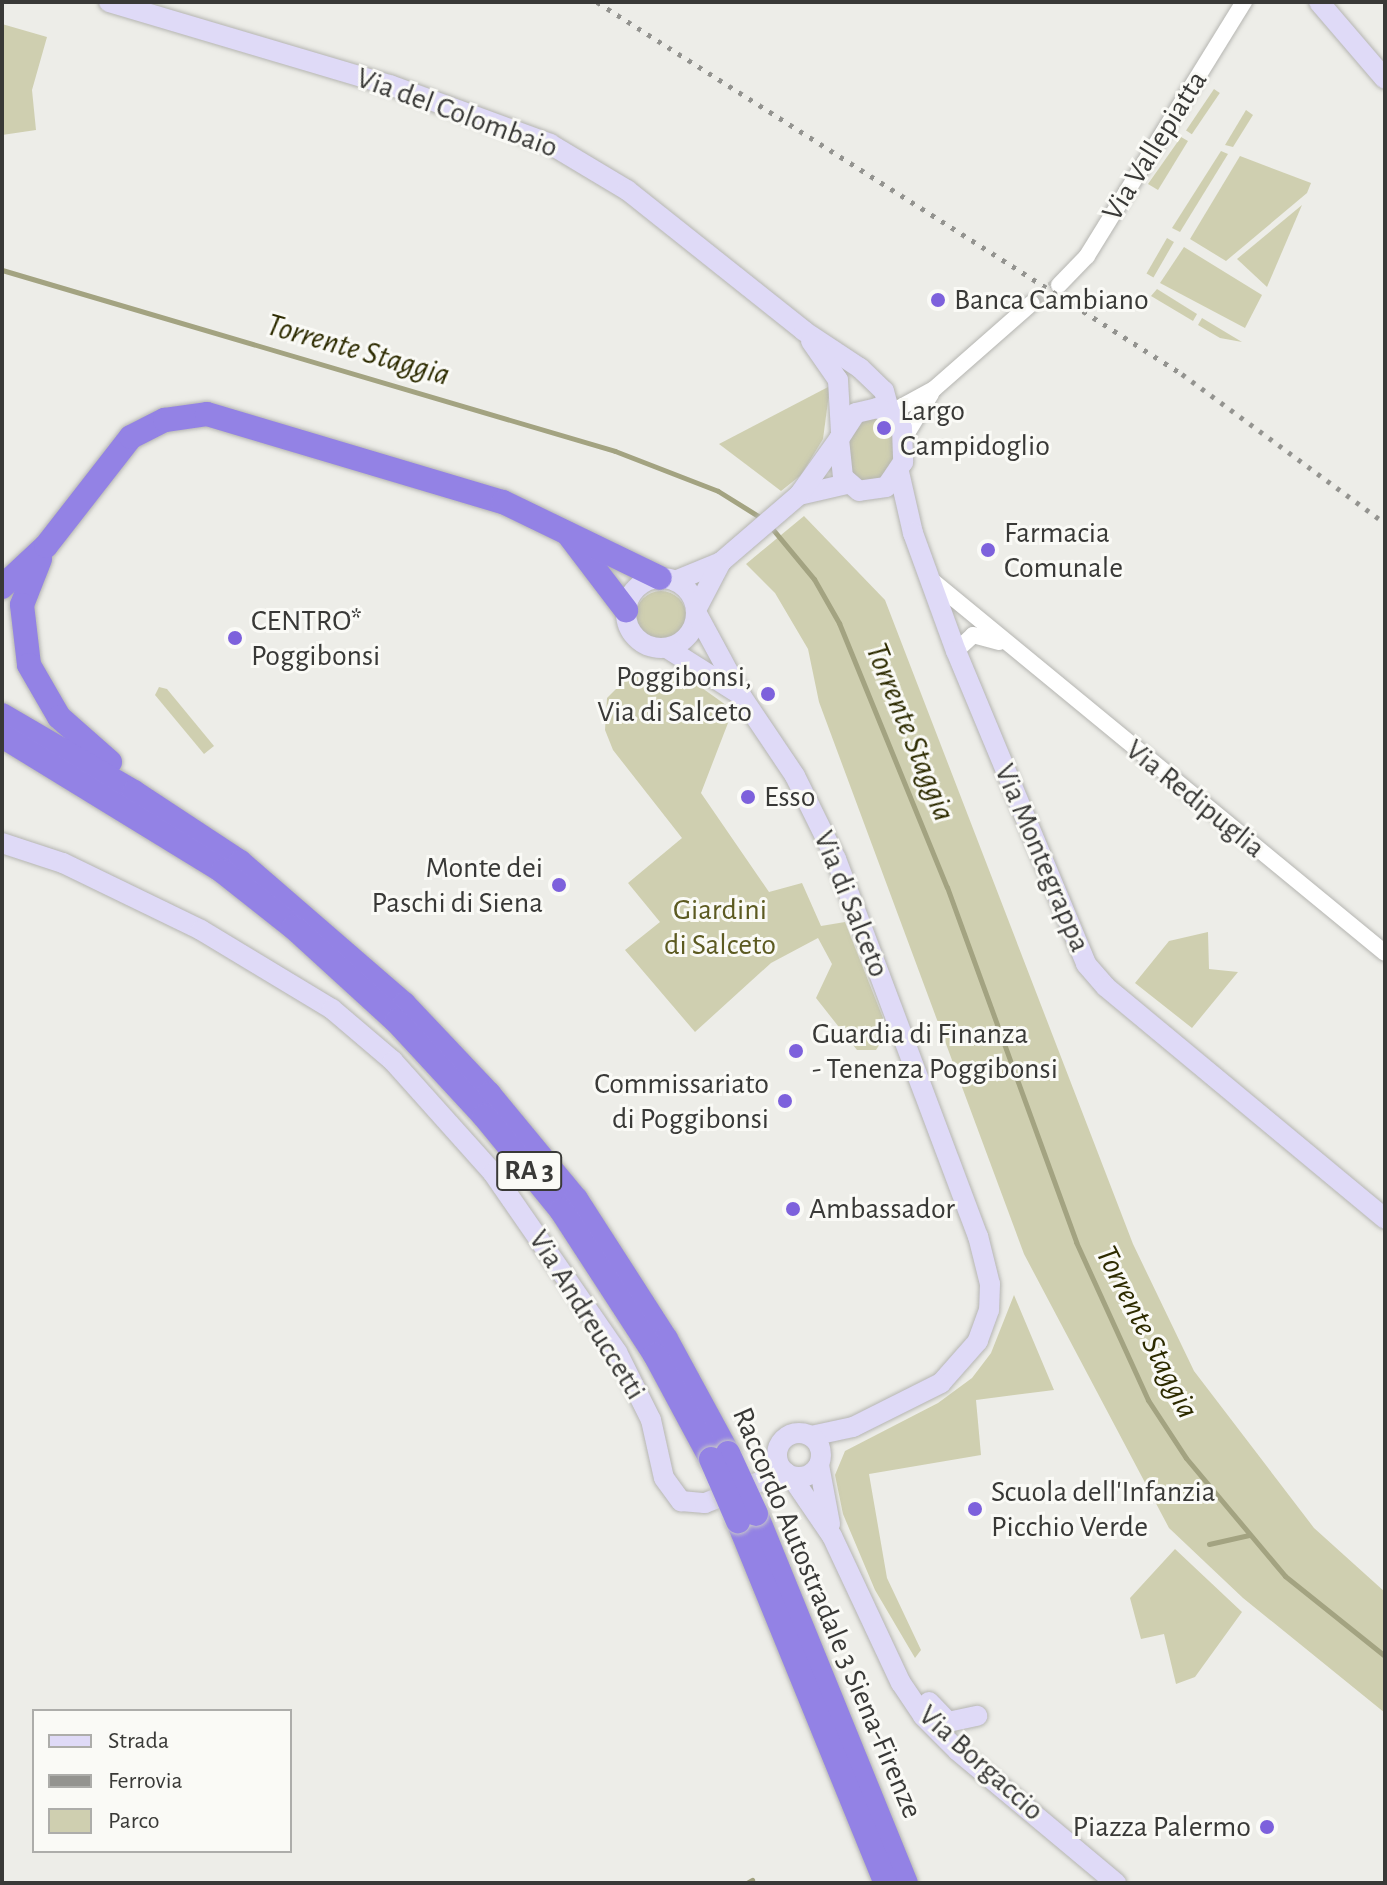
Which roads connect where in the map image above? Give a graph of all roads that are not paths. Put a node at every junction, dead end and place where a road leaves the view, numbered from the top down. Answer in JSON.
{"nodes":[{"id":1,"x":109,"y":2,"type":"edge"},
{"id":2,"x":1244,"y":2,"type":"edge"},
{"id":3,"x":1306,"y":2,"type":"edge"},
{"id":4,"x":1319,"y":2,"type":"edge"},
{"id":5,"x":1385,"y":78,"type":"edge"},
{"id":6,"x":1059,"y":285,"type":"tunnel mouth"},
{"id":7,"x":1032,"y":303,"type":"tunnel mouth"},
{"id":8,"x":804,"y":331,"type":"junction"},
{"id":9,"x":934,"y":389,"type":"junction"},
{"id":10,"x":890,"y":413,"type":"junction"},
{"id":11,"x":840,"y":436,"type":"junction"},
{"id":12,"x":904,"y":438,"type":"junction"},
{"id":13,"x":899,"y":472,"type":"junction"},
{"id":14,"x":847,"y":484,"type":"junction"},
{"id":15,"x":799,"y":495,"type":"junction"},
{"id":16,"x":561,"y":526,"type":"junction"},
{"id":17,"x":46,"y":546,"type":"junction"},
{"id":18,"x":721,"y":562,"type":"junction"},
{"id":19,"x":929,"y":578,"type":"junction"},
{"id":20,"x":667,"y":579,"type":"junction"},
{"id":21,"x":2,"y":587,"type":"edge"},
{"id":22,"x":626,"y":610,"type":"junction"},
{"id":23,"x":696,"y":611,"type":"junction"},
{"id":24,"x":1004,"y":645,"type":"junction"},
{"id":25,"x":667,"y":648,"type":"junction"},
{"id":26,"x":956,"y":651,"type":"junction"},
{"id":27,"x":742,"y":697,"type":"junction"},
{"id":28,"x":2,"y":715,"type":"edge"},
{"id":29,"x":2,"y":736,"type":"edge"},
{"id":30,"x":2,"y":748,"type":"edge"},
{"id":31,"x":2,"y":843,"type":"edge"},
{"id":32,"x":293,"y":927,"type":"junction"},
{"id":33,"x":1385,"y":953,"type":"edge"},
{"id":34,"x":360,"y":962,"type":"junction"},
{"id":35,"x":1385,"y":1219,"type":"edge"},
{"id":36,"x":853,"y":1427,"type":"junction"},
{"id":37,"x":811,"y":1436,"type":"junction"},
{"id":38,"x":719,"y":1456,"type":"junction"},
{"id":39,"x":820,"y":1462,"type":"junction"},
{"id":40,"x":784,"y":1470,"type":"junction"},
{"id":41,"x":747,"y":1517,"type":"junction"},
{"id":42,"x":832,"y":1536,"type":"junction"},
{"id":43,"x":891,"y":1656,"type":"junction"},
{"id":44,"x":1018,"y":1798,"type":"junction"},
{"id":45,"x":886,"y":1883,"type":"edge"},
{"id":46,"x":906,"y":1883,"type":"edge"},
{"id":47,"x":1116,"y":1883,"type":"edge"}],
"edges":[{"from":1,"to":8,"type":"main road","name":"Via del Colombaio"},
{"from":2,"to":6,"type":"street","name":"Via Vallepiatta"},
{"from":3,"to":5,"type":"street"},
{"from":4,"to":5,"type":"main road"},
{"from":7,"to":9,"type":"street"},
{"from":8,"to":10,"type":"main road"},
{"from":8,"to":11,"type":"main road"},
{"from":9,"to":10,"type":"street"},
{"from":9,"to":12,"type":"street"},
{"from":10,"to":11,"type":"main road"},
{"from":10,"to":12,"type":"main road"},
{"from":11,"to":14,"type":"main road"},
{"from":11,"to":15,"type":"main road"},
{"from":12,"to":13,"type":"main road"},
{"from":13,"to":14,"type":"main road"},
{"from":13,"to":19,"type":"main road","name":"Via Montegrappa"},
{"from":14,"to":15,"type":"main road"},
{"from":15,"to":18,"type":"main road"},
{"from":16,"to":17,"type":"highway"},
{"from":16,"to":20,"type":"highway"},
{"from":16,"to":22,"type":"highway"},
{"from":17,"to":21,"type":"highway"},
{"from":17,"to":34,"type":"highway"},
{"from":18,"to":20,"type":"main road"},
{"from":18,"to":23,"type":"main road"},
{"from":19,"to":24,"type":"street","name":"Via Redipuglia"},
{"from":19,"to":26,"type":"main road","name":"Via Montegrappa"},
{"from":20,"to":22,"type":"main road"},
{"from":20,"to":23,"type":"main road"},
{"from":22,"to":25,"type":"main road"},
{"from":23,"to":25,"type":"main road"},
{"from":23,"to":27,"type":"main road","name":"Via di Salceto"},
{"from":24,"to":26,"type":"street"},
{"from":24,"to":33,"type":"street","name":"Via Redipuglia"},
{"from":25,"to":27,"type":"main road","name":"Via di Salceto"},
{"from":26,"to":35,"type":"main road","name":"Via Montegrappa"},
{"from":27,"to":36,"type":"main road","name":"Via di Salceto"},
{"from":28,"to":34,"type":"highway","name":"Raccordo Autostradale 3 Siena-Firenze","number":"RA 3"},
{"from":29,"to":32,"type":"highway","name":"Raccordo Autostradale 3 Siena-Firenze","number":"RA 3"},
{"from":30,"to":32,"type":"highway"},
{"from":31,"to":40,"type":"main road","name":"Via Andreuccetti"},
{"from":32,"to":38,"type":"highway","name":"Raccordo Autostradale 3 Siena-Firenze","number":"RA 3"},
{"from":34,"to":38,"type":"highway","name":"Raccordo Autostradale 3 Siena-Firenze","number":"RA 3"},
{"from":36,"to":37,"type":"main road","name":"Via di Salceto"},
{"from":36,"to":39,"type":"main road","name":"Via di Salceto"},
{"from":37,"to":39,"type":"main road"},
{"from":37,"to":40,"type":"main road"},
{"from":38,"to":41,"type":"highway","name":"Raccordo Autostradale 3 Siena-Firenze","number":"RA 3","bridge":true},
{"from":39,"to":40,"type":"main road"},
{"from":39,"to":42,"type":"main road","name":"Via Borgaccio"},
{"from":40,"to":42,"type":"main road","name":"Via Borgaccio"},
{"from":41,"to":45,"type":"highway","name":"Raccordo Autostradale 3 Siena-Firenze","number":"RA 3"},
{"from":41,"to":46,"type":"highway","name":"Raccordo Autostradale 3 Siena-Firenze","number":"RA 3"},
{"from":42,"to":43,"type":"main road","name":"Via Borgaccio"},
{"from":43,"to":44,"type":"main road","name":"Via Borgaccio"},
{"from":43,"to":44,"type":"main road"},
{"from":44,"to":47,"type":"main road","name":"Via Borgaccio"}]}
